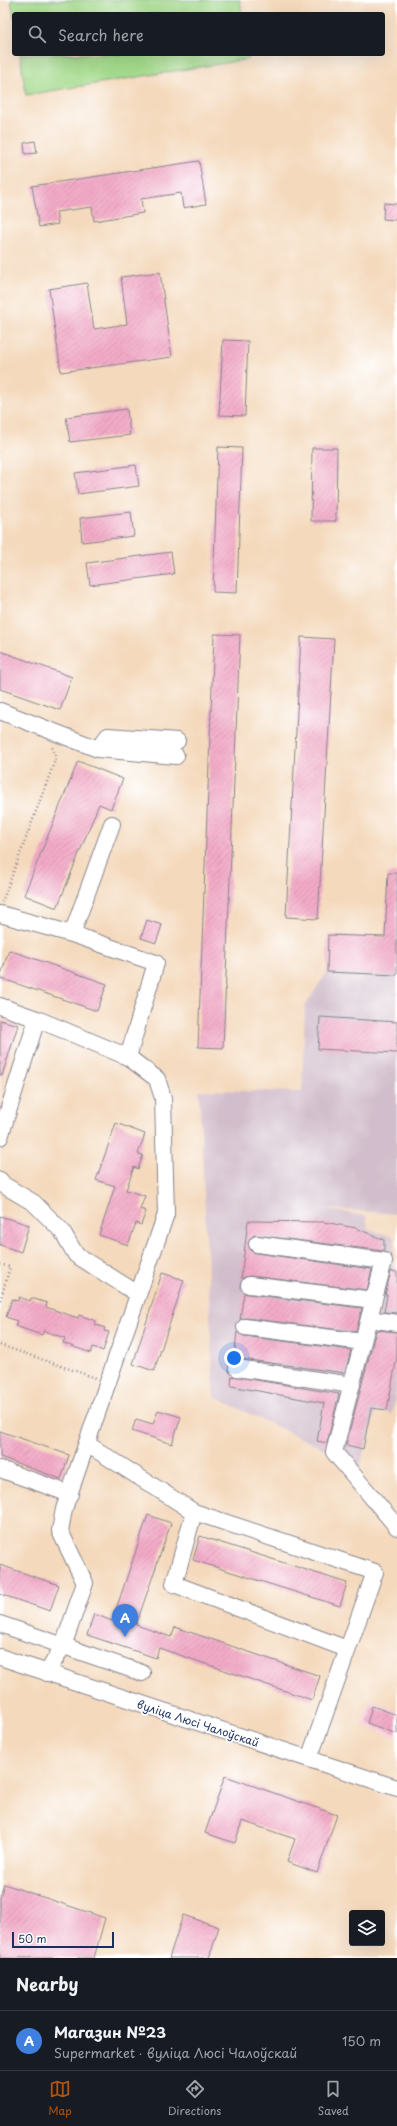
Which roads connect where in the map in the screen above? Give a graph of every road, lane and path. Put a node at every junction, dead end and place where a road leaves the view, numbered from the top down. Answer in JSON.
{"nodes":[{"id":1,"x":0,"y":711,"type":"edge"},
{"id":2,"x":47,"y":729,"type":"junction"},
{"id":3,"x":176,"y":749,"type":"dead end"},
{"id":4,"x":112,"y":824,"type":"dead end"},
{"id":5,"x":1,"y":909,"type":"edge"},
{"id":6,"x":72,"y":934,"type":"junction"},
{"id":7,"x":0,"y":1006,"type":"edge"},
{"id":8,"x":37,"y":1019,"type":"junction"},
{"id":9,"x":128,"y":1058,"type":"junction"},
{"id":10,"x":0,"y":1137,"type":"edge"},
{"id":11,"x":0,"y":1180,"type":"edge"},
{"id":12,"x":257,"y":1244,"type":"dead end"},
{"id":13,"x":0,"y":1264,"type":"edge"},
{"id":14,"x":249,"y":1286,"type":"dead end"},
{"id":15,"x":138,"y":1294,"type":"junction"},
{"id":16,"x":374,"y":1300,"type":"junction"},
{"id":17,"x":0,"y":1301,"type":"edge"},
{"id":18,"x":369,"y":1319,"type":"junction"},
{"id":19,"x":397,"y":1323,"type":"edge"},
{"id":20,"x":245,"y":1327,"type":"dead end"},
{"id":21,"x":363,"y":1342,"type":"junction"},
{"id":22,"x":0,"y":1344,"type":"edge"},
{"id":23,"x":237,"y":1368,"type":"dead end"},
{"id":24,"x":108,"y":1382,"type":"junction"},
{"id":25,"x":352,"y":1385,"type":"junction"},
{"id":26,"x":87,"y":1444,"type":"junction"},
{"id":27,"x":0,"y":1469,"type":"edge"},
{"id":28,"x":70,"y":1494,"type":"junction"},
{"id":29,"x":194,"y":1512,"type":"junction"},
{"id":30,"x":397,"y":1527,"type":"edge"},
{"id":31,"x":0,"y":1624,"type":"edge"},
{"id":32,"x":63,"y":1646,"type":"junction"},
{"id":33,"x":347,"y":1649,"type":"junction"},
{"id":34,"x":0,"y":1657,"type":"edge"},
{"id":35,"x":142,"y":1672,"type":"dead end"},
{"id":36,"x":47,"y":1673,"type":"junction"},
{"id":37,"x":309,"y":1759,"type":"junction"},
{"id":38,"x":397,"y":1788,"type":"edge"}],
"edges":[{"from":1,"to":2,"type":"street"},
{"from":2,"to":3,"type":"street"},
{"from":2,"to":5,"type":"path"},
{"from":4,"to":6,"type":"street"},
{"from":5,"to":6,"type":"street"},
{"from":6,"to":9,"type":"street"},
{"from":7,"to":8,"type":"street"},
{"from":8,"to":9,"type":"street"},
{"from":8,"to":10,"type":"street"},
{"from":9,"to":15,"type":"street"},
{"from":11,"to":15,"type":"street"},
{"from":12,"to":16,"type":"street"},
{"from":13,"to":17,"type":"path"},
{"from":14,"to":16,"type":"street"},
{"from":15,"to":24,"type":"street"},
{"from":16,"to":18,"type":"street"},
{"from":18,"to":19,"type":"street"},
{"from":18,"to":21,"type":"street"},
{"from":20,"to":21,"type":"street"},
{"from":21,"to":25,"type":"street"},
{"from":22,"to":24,"type":"path"},
{"from":23,"to":25,"type":"street"},
{"from":24,"to":26,"type":"street"},
{"from":25,"to":30,"type":"street"},
{"from":26,"to":28,"type":"street"},
{"from":26,"to":29,"type":"street"},
{"from":27,"to":28,"type":"street"},
{"from":28,"to":32,"type":"street"},
{"from":29,"to":33,"type":"street"},
{"from":29,"to":33,"type":"street"},
{"from":31,"to":32,"type":"street"},
{"from":32,"to":35,"type":"street"},
{"from":32,"to":36,"type":"street"},
{"from":33,"to":37,"type":"street"},
{"from":34,"to":36,"type":"street","name":"вуліца Люсі Чалоўскай"},
{"from":36,"to":37,"type":"street","name":"вуліца Люсі Чалоўскай"},
{"from":37,"to":38,"type":"street","name":"вуліца Люсі Чалоўскай"}]}
